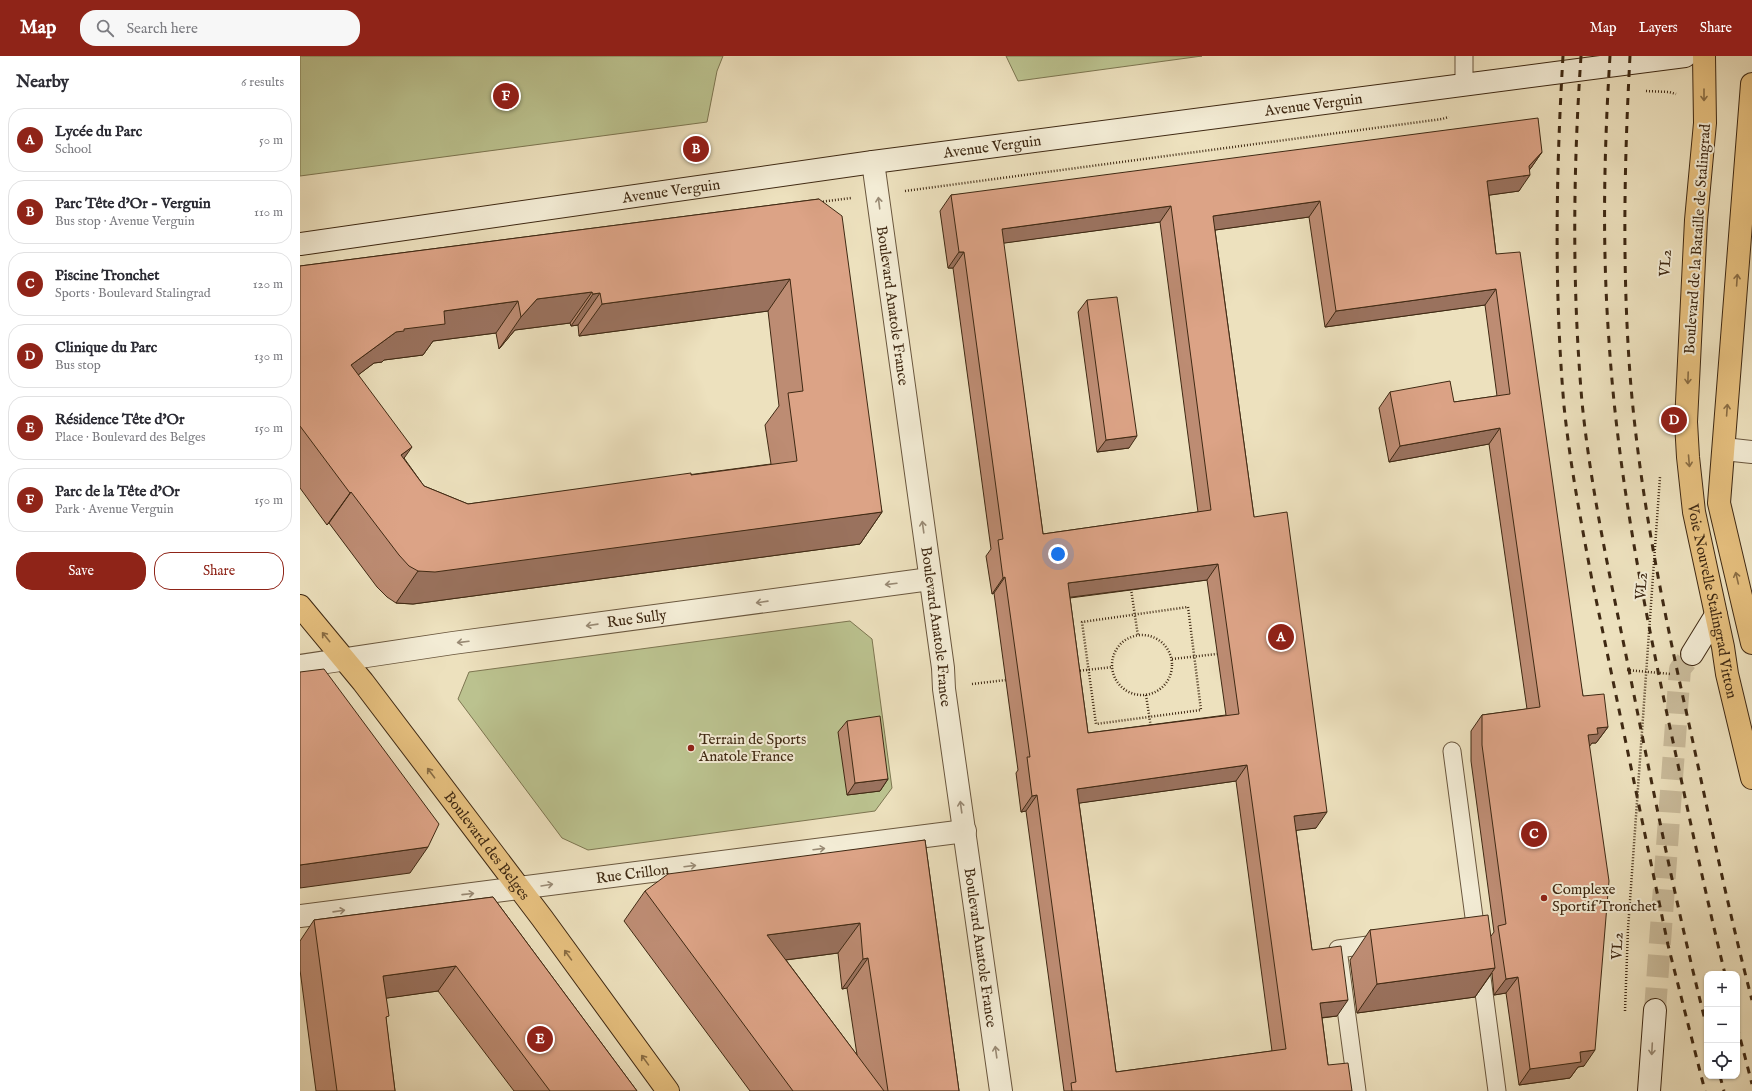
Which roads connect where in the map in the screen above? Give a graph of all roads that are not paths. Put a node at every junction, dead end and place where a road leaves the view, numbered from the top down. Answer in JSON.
{"nodes":[{"id":1,"x":1464,"y":56,"type":"edge"},
{"id":2,"x":1685,"y":56,"type":"edge"},
{"id":3,"x":1704,"y":56,"type":"edge"},
{"id":4,"x":1752,"y":84,"type":"edge"},
{"id":5,"x":1464,"y":85,"type":"junction"},
{"id":6,"x":874,"y":162,"type":"junction"},
{"id":7,"x":300,"y":244,"type":"edge"},
{"id":8,"x":1686,"y":422,"type":"joint"},
{"id":9,"x":1724,"y":449,"type":"junction"},
{"id":10,"x":1752,"y":452,"type":"edge"},
{"id":11,"x":930,"y":579,"type":"junction"},
{"id":12,"x":1747,"y":604,"type":"edge"},
{"id":13,"x":300,"y":606,"type":"edge"},
{"id":14,"x":1716,"y":615,"type":"junction"},
{"id":15,"x":1752,"y":643,"type":"edge"},
{"id":16,"x":1692,"y":654,"type":"tunnel mouth"},
{"id":17,"x":344,"y":659,"type":"junction"},
{"id":18,"x":300,"y":666,"type":"edge"},
{"id":19,"x":1452,"y":751,"type":"dead end"},
{"id":20,"x":1752,"y":778,"type":"edge"},
{"id":21,"x":965,"y":832,"type":"junction"},
{"id":22,"x":519,"y":890,"type":"junction"},
{"id":23,"x":300,"y":916,"type":"edge"},
{"id":24,"x":1399,"y":941,"type":"edge"},
{"id":25,"x":1655,"y":1010,"type":"tunnel mouth"},
{"id":26,"x":668,"y":1091,"type":"edge"},
{"id":27,"x":1001,"y":1091,"type":"edge"},
{"id":28,"x":1357,"y":1091,"type":"edge"},
{"id":29,"x":1497,"y":1091,"type":"edge"},
{"id":30,"x":1648,"y":1091,"type":"edge"}],
"edges":[{"from":1,"to":5,"type":"lane"},
{"from":2,"to":5,"type":"street","name":"Avenue Verguin"},
{"from":3,"to":8,"type":"main road","name":"Boulevard de la Bataille de Stalingrad","one_way":true},
{"from":9,"to":4,"type":"main road","one_way":true},
{"from":5,"to":6,"type":"street","name":"Avenue Verguin"},
{"from":6,"to":7,"type":"street","name":"Avenue Verguin"},
{"from":11,"to":6,"type":"street","name":"Boulevard Anatole France","one_way":true},
{"from":8,"to":14,"type":"main road","name":"Voie Nouvelle Stalingrad Vitton","one_way":true},
{"from":9,"to":10,"type":"street"},
{"from":12,"to":9,"type":"main road","name":"Voie Nouvelle Stalingrad Vitton","one_way":true},
{"from":11,"to":17,"type":"street","name":"Rue Sully","one_way":true},
{"from":21,"to":11,"type":"street","name":"Boulevard Anatole France","one_way":true},
{"from":12,"to":15,"type":"main road","name":"Voie Nouvelle Stalingrad Vitton"},
{"from":17,"to":13,"type":"main road","name":"Boulevard des Belges","one_way":true},
{"from":14,"to":16,"type":"street"},
{"from":14,"to":20,"type":"main road","name":"Voie Nouvelle Stalingrad Vitton"},
{"from":17,"to":18,"type":"street","name":"Rue Sully"},
{"from":22,"to":17,"type":"main road","name":"Boulevard des Belges","one_way":true},
{"from":19,"to":29,"type":"lane"},
{"from":22,"to":21,"type":"street","name":"Rue Crillon","one_way":true},
{"from":27,"to":21,"type":"street","name":"Boulevard Anatole France","one_way":true},
{"from":23,"to":22,"type":"street","name":"Rue Crillon","one_way":true},
{"from":26,"to":22,"type":"main road","name":"Boulevard des Belges","one_way":true},
{"from":24,"to":28,"type":"lane"},
{"from":25,"to":30,"type":"street","one_way":true}]}
